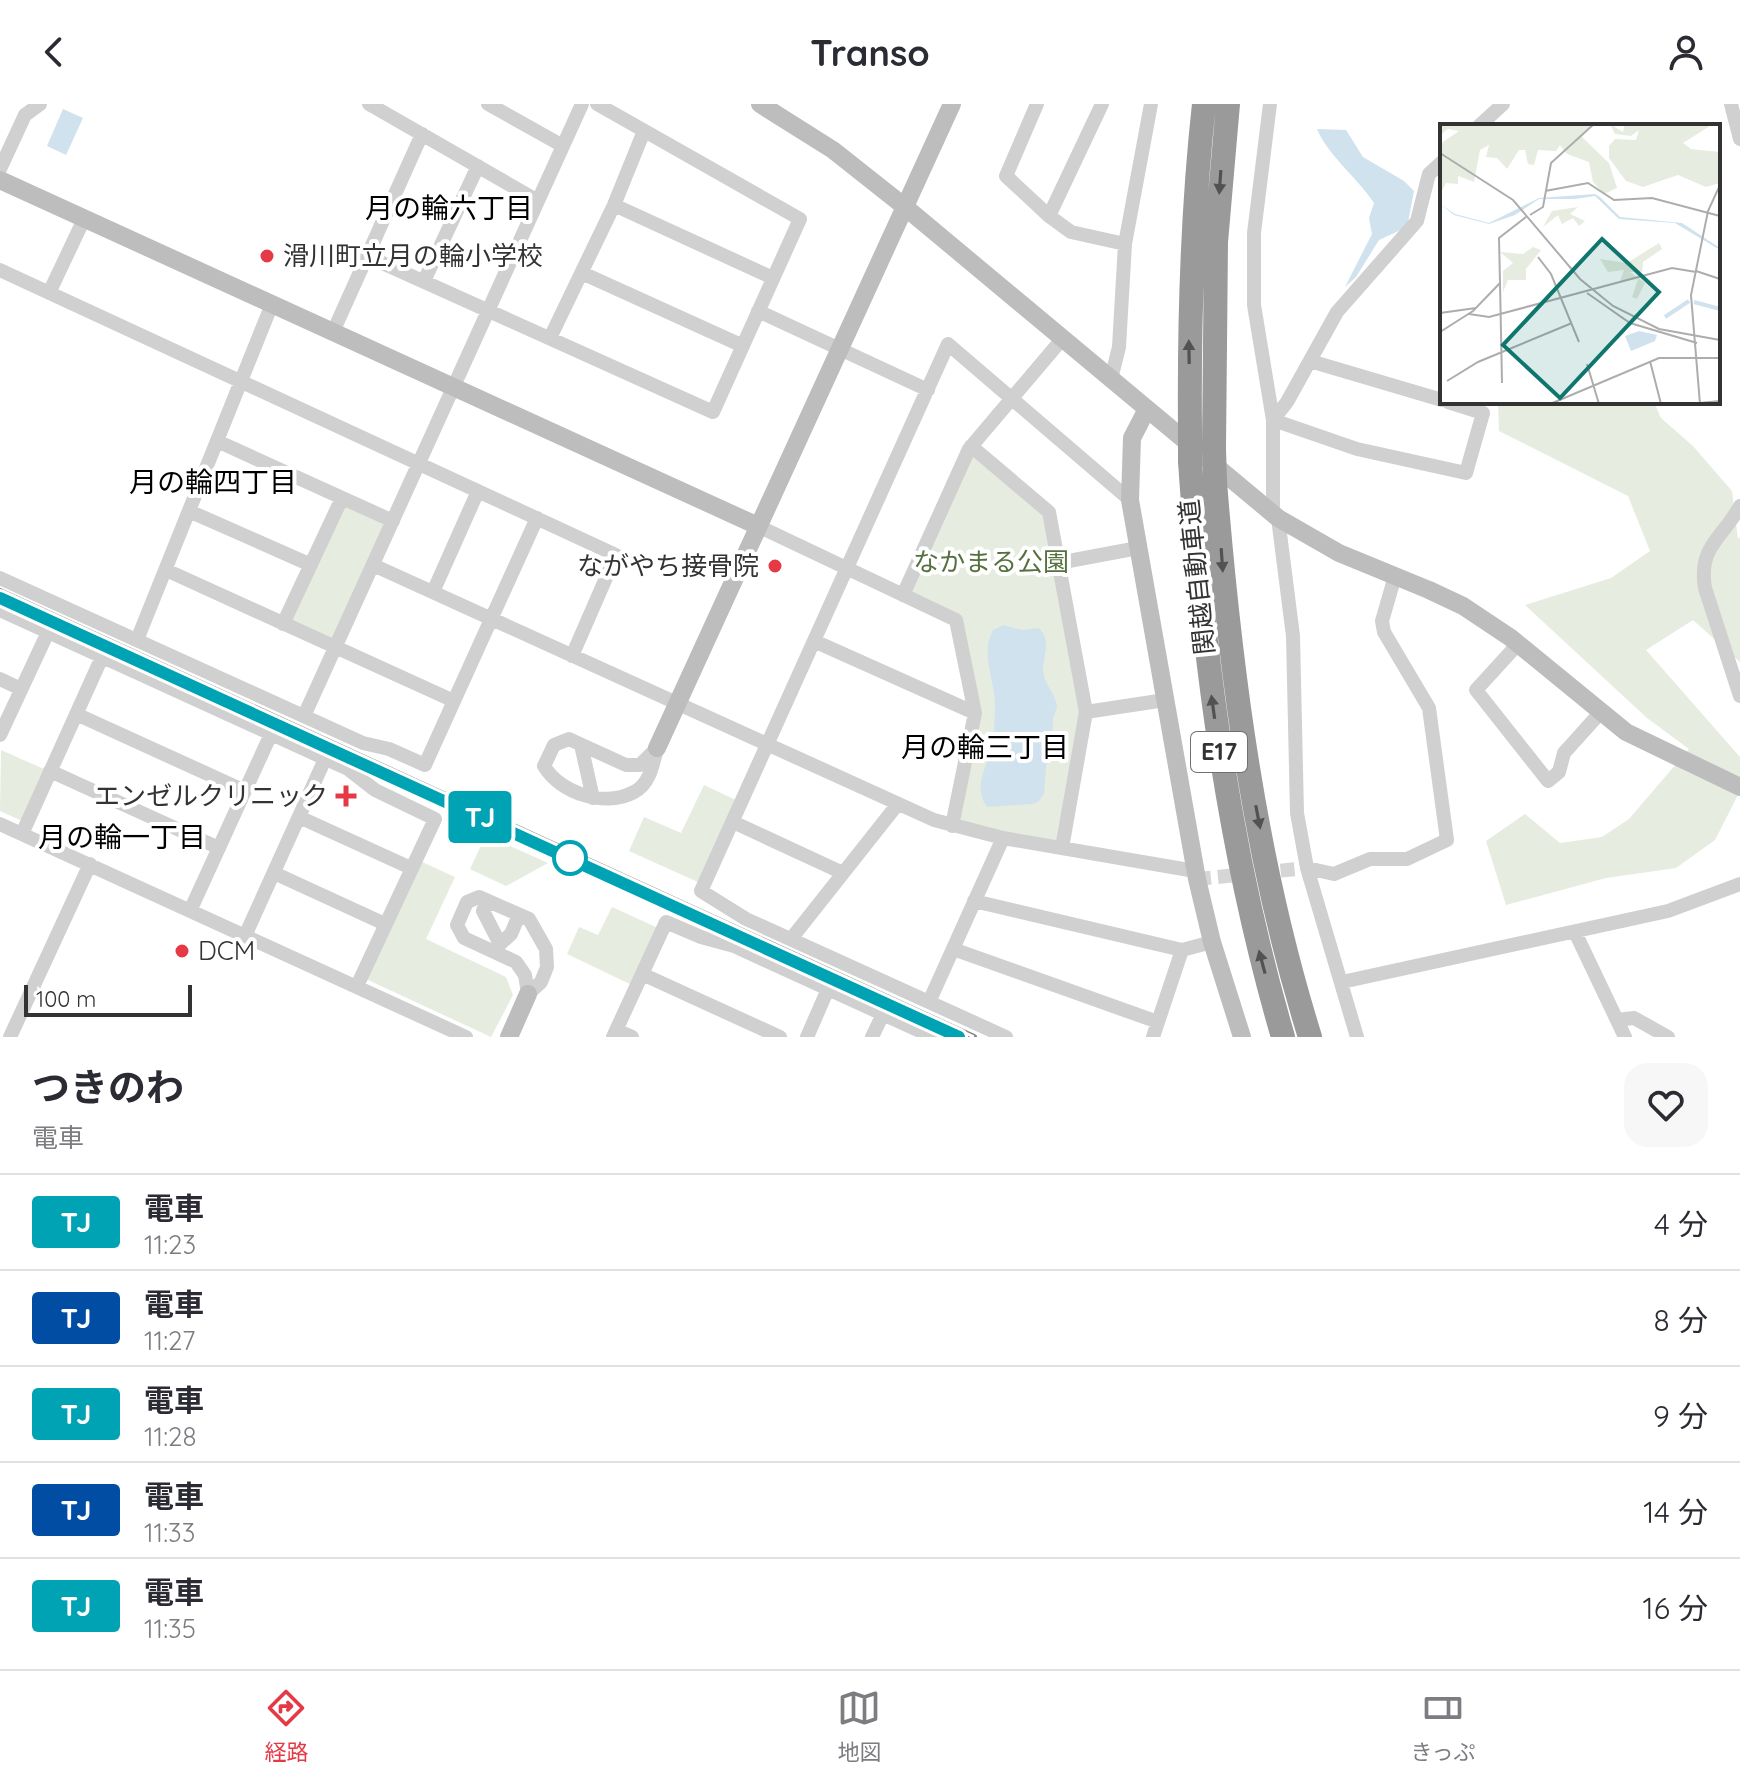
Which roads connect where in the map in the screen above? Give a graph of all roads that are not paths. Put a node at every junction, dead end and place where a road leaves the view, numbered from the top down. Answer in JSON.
{"nodes":[{"id":1,"x":40,"y":104,"type":"edge"},
{"id":2,"x":370,"y":104,"type":"edge"},
{"id":3,"x":488,"y":104,"type":"edge"},
{"id":4,"x":582,"y":104,"type":"edge"},
{"id":5,"x":597,"y":104,"type":"edge"},
{"id":6,"x":952,"y":104,"type":"edge"},
{"id":7,"x":1037,"y":104,"type":"edge"},
{"id":8,"x":1102,"y":104,"type":"edge"},
{"id":9,"x":1151,"y":104,"type":"edge"},
{"id":10,"x":1204,"y":104,"type":"edge"},
{"id":11,"x":1228,"y":104,"type":"edge"},
{"id":12,"x":1270,"y":104,"type":"edge"},
{"id":13,"x":1503,"y":104,"type":"edge"},
{"id":14,"x":1731,"y":104,"type":"edge"},
{"id":15,"x":768,"y":106,"type":"edge"},
{"id":16,"x":1481,"y":124,"type":"edge"},
{"id":17,"x":644,"y":131,"type":"junction"},
{"id":18,"x":422,"y":134,"type":"junction"},
{"id":19,"x":1740,"y":139,"type":"edge"},
{"id":20,"x":563,"y":146,"type":"junction"},
{"id":21,"x":1440,"y":164,"type":"edge"},
{"id":22,"x":478,"y":166,"type":"junction"},
{"id":23,"x":0,"y":169,"type":"edge"},
{"id":24,"x":0,"y":180,"type":"edge"},
{"id":25,"x":538,"y":201,"type":"junction"},
{"id":26,"x":614,"y":205,"type":"junction"},
{"id":27,"x":905,"y":207,"type":"junction"},
{"id":28,"x":1049,"y":216,"type":"junction"},
{"id":29,"x":84,"y":219,"type":"junction"},
{"id":30,"x":1125,"y":244,"type":"junction"},
{"id":31,"x":367,"y":256,"type":"junction"},
{"id":32,"x":0,"y":270,"type":"edge"},
{"id":33,"x":582,"y":273,"type":"junction"},
{"id":34,"x":773,"y":278,"type":"junction"},
{"id":35,"x":424,"y":281,"type":"junction"},
{"id":36,"x":49,"y":293,"type":"junction"},
{"id":37,"x":272,"y":304,"type":"junction"},
{"id":38,"x":488,"y":310,"type":"junction"},
{"id":39,"x":758,"y":311,"type":"junction"},
{"id":40,"x":333,"y":332,"type":"junction"},
{"id":41,"x":550,"y":338,"type":"junction"},
{"id":42,"x":1063,"y":338,"type":"junction"},
{"id":43,"x":743,"y":346,"type":"junction"},
{"id":44,"x":839,"y":349,"type":"junction"},
{"id":45,"x":1310,"y":361,"type":"junction"},
{"id":46,"x":1111,"y":379,"type":"junction"},
{"id":47,"x":241,"y":382,"type":"junction"},
{"id":48,"x":453,"y":387,"type":"junction"},
{"id":49,"x":928,"y":390,"type":"junction"},
{"id":50,"x":1012,"y":398,"type":"junction"},
{"id":51,"x":1440,"y":399,"type":"edge"},
{"id":52,"x":1454,"y":404,"type":"edge"},
{"id":53,"x":1147,"y":409,"type":"junction"},
{"id":54,"x":1273,"y":420,"type":"junction"},
{"id":55,"x":217,"y":441,"type":"junction"},
{"id":56,"x":971,"y":446,"type":"junction"},
{"id":57,"x":419,"y":464,"type":"junction"},
{"id":58,"x":478,"y":491,"type":"junction"},
{"id":59,"x":342,"y":498,"type":"junction"},
{"id":60,"x":1130,"y":500,"type":"junction"},
{"id":61,"x":1740,"y":506,"type":"edge"},
{"id":62,"x":189,"y":511,"type":"junction"},
{"id":63,"x":1276,"y":516,"type":"junction"},
{"id":64,"x":537,"y":518,"type":"junction"},
{"id":65,"x":393,"y":521,"type":"junction"},
{"id":66,"x":758,"y":526,"type":"junction"},
{"id":67,"x":1138,"y":548,"type":"junction"},
{"id":68,"x":1058,"y":563,"type":"junction"},
{"id":69,"x":311,"y":565,"type":"junction"},
{"id":70,"x":373,"y":565,"type":"junction"},
{"id":71,"x":847,"y":568,"type":"junction"},
{"id":72,"x":166,"y":570,"type":"junction"},
{"id":73,"x":1395,"y":576,"type":"junction"},
{"id":74,"x":0,"y":578,"type":"edge"},
{"id":75,"x":433,"y":592,"type":"junction"},
{"id":76,"x":903,"y":595,"type":"junction"},
{"id":77,"x":0,"y":610,"type":"edge"},
{"id":78,"x":491,"y":619,"type":"junction"},
{"id":79,"x":283,"y":624,"type":"junction"},
{"id":80,"x":48,"y":632,"type":"junction"},
{"id":81,"x":137,"y":640,"type":"junction"},
{"id":82,"x":814,"y":641,"type":"junction"},
{"id":83,"x":1518,"y":644,"type":"junction"},
{"id":84,"x":335,"y":647,"type":"junction"},
{"id":85,"x":572,"y":656,"type":"junction"},
{"id":86,"x":102,"y":657,"type":"junction"},
{"id":87,"x":0,"y":679,"type":"edge"},
{"id":88,"x":21,"y":689,"type":"junction"},
{"id":89,"x":1740,"y":696,"type":"edge"},
{"id":90,"x":1165,"y":700,"type":"junction"},
{"id":91,"x":454,"y":701,"type":"junction"},
{"id":92,"x":677,"y":704,"type":"junction"},
{"id":93,"x":1086,"y":712,"type":"junction"},
{"id":94,"x":975,"y":713,"type":"junction"},
{"id":95,"x":1600,"y":713,"type":"junction"},
{"id":96,"x":76,"y":714,"type":"junction"},
{"id":97,"x":304,"y":716,"type":"junction"},
{"id":98,"x":271,"y":734,"type":"junction"},
{"id":99,"x":0,"y":735,"type":"edge"},
{"id":100,"x":581,"y":745,"type":"junction"},
{"id":101,"x":767,"y":746,"type":"junction"},
{"id":102,"x":657,"y":748,"type":"junction"},
{"id":103,"x":325,"y":759,"type":"junction"},
{"id":104,"x":50,"y":771,"type":"junction"},
{"id":105,"x":1740,"y":787,"type":"edge"},
{"id":106,"x":245,"y":791,"type":"junction"},
{"id":107,"x":593,"y":798,"type":"junction"},
{"id":108,"x":897,"y":805,"type":"junction"},
{"id":109,"x":299,"y":817,"type":"junction"},
{"id":110,"x":733,"y":822,"type":"junction"},
{"id":111,"x":0,"y":824,"type":"edge"},
{"id":112,"x":952,"y":826,"type":"junction"},
{"id":113,"x":22,"y":834,"type":"junction"},
{"id":114,"x":1003,"y":838,"type":"junction"},
{"id":115,"x":219,"y":848,"type":"junction"},
{"id":116,"x":1062,"y":848,"type":"junction"},
{"id":117,"x":90,"y":864,"type":"junction"},
{"id":118,"x":411,"y":868,"type":"junction"},
{"id":119,"x":1307,"y":868,"type":"junction"},
{"id":120,"x":1195,"y":871,"type":"junction"},
{"id":121,"x":274,"y":873,"type":"junction"},
{"id":122,"x":843,"y":873,"type":"junction"},
{"id":123,"x":1740,"y":884,"type":"edge"},
{"id":124,"x":488,"y":901,"type":"junction"},
{"id":125,"x":974,"y":901,"type":"junction"},
{"id":126,"x":190,"y":911,"type":"junction"},
{"id":127,"x":519,"y":915,"type":"junction"},
{"id":128,"x":385,"y":924,"type":"junction"},
{"id":129,"x":1575,"y":932,"type":"junction"},
{"id":130,"x":245,"y":936,"type":"junction"},
{"id":131,"x":791,"y":939,"type":"junction"},
{"id":132,"x":1212,"y":942,"type":"junction"},
{"id":133,"x":497,"y":948,"type":"junction"},
{"id":134,"x":953,"y":949,"type":"junction"},
{"id":135,"x":1182,"y":950,"type":"junction"},
{"id":136,"x":642,"y":974,"type":"junction"},
{"id":137,"x":1342,"y":982,"type":"junction"},
{"id":138,"x":357,"y":986,"type":"junction"},
{"id":139,"x":828,"y":989,"type":"junction"},
{"id":140,"x":528,"y":994,"type":"junction"},
{"id":141,"x":929,"y":1002,"type":"junction"},
{"id":142,"x":883,"y":1014,"type":"junction"},
{"id":143,"x":1617,"y":1020,"type":"junction"},
{"id":144,"x":1158,"y":1022,"type":"junction"},
{"id":145,"x":615,"y":1033,"type":"edge"},
{"id":146,"x":10,"y":1037,"type":"edge"},
{"id":147,"x":466,"y":1037,"type":"edge"},
{"id":148,"x":509,"y":1037,"type":"edge"},
{"id":149,"x":632,"y":1037,"type":"edge"},
{"id":150,"x":780,"y":1037,"type":"edge"},
{"id":151,"x":807,"y":1037,"type":"edge"},
{"id":152,"x":872,"y":1037,"type":"edge"},
{"id":153,"x":933,"y":1037,"type":"edge"},
{"id":154,"x":1006,"y":1037,"type":"edge"},
{"id":155,"x":1153,"y":1037,"type":"edge"},
{"id":156,"x":1242,"y":1037,"type":"edge"},
{"id":157,"x":1283,"y":1037,"type":"edge"},
{"id":158,"x":1310,"y":1037,"type":"edge"},
{"id":159,"x":1357,"y":1037,"type":"edge"},
{"id":160,"x":1625,"y":1037,"type":"edge"},
{"id":161,"x":1668,"y":1037,"type":"edge"}],
"edges":[{"from":1,"to":23,"type":"street"},
{"from":2,"to":18,"type":"street"},
{"from":3,"to":20,"type":"street"},
{"from":4,"to":20,"type":"street"},
{"from":5,"to":17,"type":"street"},
{"from":6,"to":27,"type":"street"},
{"from":7,"to":28,"type":"street"},
{"from":8,"to":28,"type":"street"},
{"from":9,"to":30,"type":"street"},
{"from":157,"to":10,"type":"highway","name":"関越自動車道","number":"E17","one_way":true,"bridge":true},
{"from":11,"to":158,"type":"highway","name":"関越自動車道","number":"E17","one_way":true,"bridge":true},
{"from":12,"to":54,"type":"street"},
{"from":13,"to":16,"type":"street"},
{"from":14,"to":19,"type":"street"},
{"from":15,"to":27,"type":"street"},
{"from":17,"to":26,"type":"street"},
{"from":17,"to":34,"type":"street"},
{"from":18,"to":22,"type":"street"},
{"from":18,"to":31,"type":"street"},
{"from":20,"to":25,"type":"street"},
{"from":21,"to":45,"type":"street"},
{"from":22,"to":25,"type":"street"},
{"from":22,"to":35,"type":"street"},
{"from":24,"to":29,"type":"street"},
{"from":25,"to":38,"type":"street"},
{"from":26,"to":33,"type":"street"},
{"from":26,"to":34,"type":"street"},
{"from":27,"to":42,"type":"street"},
{"from":27,"to":44,"type":"street"},
{"from":28,"to":30,"type":"street"},
{"from":29,"to":36,"type":"street"},
{"from":29,"to":37,"type":"street"},
{"from":30,"to":46,"type":"street"},
{"from":31,"to":35,"type":"street"},
{"from":31,"to":40,"type":"street"},
{"from":32,"to":36,"type":"street"},
{"from":33,"to":41,"type":"street"},
{"from":33,"to":43,"type":"street"},
{"from":34,"to":39,"type":"street"},
{"from":35,"to":38,"type":"street"},
{"from":36,"to":47,"type":"street"},
{"from":37,"to":40,"type":"street"},
{"from":37,"to":47,"type":"street"},
{"from":38,"to":41,"type":"street"},
{"from":38,"to":48,"type":"street"},
{"from":39,"to":43,"type":"street"},
{"from":39,"to":44,"type":"street"},
{"from":40,"to":48,"type":"street"},
{"from":41,"to":43,"type":"street"},
{"from":42,"to":46,"type":"street"},
{"from":42,"to":50,"type":"street"},
{"from":44,"to":49,"type":"street"},
{"from":44,"to":66,"type":"street"},
{"from":45,"to":51,"type":"street"},
{"from":45,"to":54,"type":"street"},
{"from":46,"to":53,"type":"street"},
{"from":47,"to":55,"type":"street"},
{"from":47,"to":57,"type":"street"},
{"from":48,"to":57,"type":"street"},
{"from":48,"to":66,"type":"street"},
{"from":49,"to":50,"type":"street"},
{"from":49,"to":71,"type":"street"},
{"from":50,"to":56,"type":"street"},
{"from":50,"to":60,"type":"street"},
{"from":52,"to":54,"type":"street"},
{"from":53,"to":60,"type":"street"},
{"from":53,"to":63,"type":"street"},
{"from":54,"to":63,"type":"street"},
{"from":55,"to":59,"type":"street"},
{"from":55,"to":62,"type":"street"},
{"from":56,"to":68,"type":"street"},
{"from":56,"to":76,"type":"street"},
{"from":57,"to":58,"type":"street"},
{"from":57,"to":65,"type":"street"},
{"from":58,"to":64,"type":"street"},
{"from":58,"to":75,"type":"street"},
{"from":59,"to":65,"type":"street"},
{"from":59,"to":69,"type":"street"},
{"from":60,"to":67,"type":"street"},
{"from":61,"to":89,"type":"street"},
{"from":62,"to":69,"type":"street"},
{"from":62,"to":72,"type":"street"},
{"from":63,"to":73,"type":"street"},
{"from":63,"to":119,"type":"street"},
{"from":64,"to":78,"type":"street"},
{"from":64,"to":85,"type":"street"},
{"from":65,"to":70,"type":"street"},
{"from":66,"to":71,"type":"street"},
{"from":66,"to":92,"type":"street"},
{"from":67,"to":68,"type":"street"},
{"from":67,"to":90,"type":"street"},
{"from":68,"to":93,"type":"street"},
{"from":69,"to":79,"type":"street"},
{"from":70,"to":75,"type":"street"},
{"from":70,"to":84,"type":"street"},
{"from":71,"to":76,"type":"street"},
{"from":71,"to":82,"type":"street"},
{"from":72,"to":79,"type":"street"},
{"from":72,"to":81,"type":"street"},
{"from":73,"to":83,"type":"street"},
{"from":73,"to":119,"type":"street"},
{"from":74,"to":81,"type":"street"},
{"from":75,"to":78,"type":"street"},
{"from":76,"to":94,"type":"street"},
{"from":77,"to":80,"type":"street"},
{"from":78,"to":85,"type":"street"},
{"from":78,"to":91,"type":"street"},
{"from":79,"to":84,"type":"street"},
{"from":80,"to":86,"type":"street"},
{"from":80,"to":88,"type":"street"},
{"from":81,"to":97,"type":"street"},
{"from":82,"to":94,"type":"street"},
{"from":82,"to":101,"type":"street"},
{"from":83,"to":95,"type":"street"},
{"from":83,"to":95,"type":"street"},
{"from":84,"to":91,"type":"street"},
{"from":84,"to":97,"type":"street"},
{"from":85,"to":92,"type":"street"},
{"from":86,"to":96,"type":"street"},
{"from":86,"to":98,"type":"street"},
{"from":87,"to":88,"type":"street"},
{"from":88,"to":99,"type":"street"},
{"from":90,"to":93,"type":"street"},
{"from":90,"to":120,"type":"street"},
{"from":91,"to":97,"type":"street"},
{"from":92,"to":101,"type":"street"},
{"from":92,"to":102,"type":"street"},
{"from":93,"to":116,"type":"street"},
{"from":94,"to":112,"type":"street"},
{"from":95,"to":105,"type":"street"},
{"from":96,"to":104,"type":"street"},
{"from":96,"to":106,"type":"street"},
{"from":98,"to":103,"type":"street"},
{"from":98,"to":106,"type":"street"},
{"from":100,"to":102,"type":"street"},
{"from":100,"to":107,"type":"street"},
{"from":100,"to":107,"type":"street"},
{"from":101,"to":108,"type":"street"},
{"from":101,"to":110,"type":"street"},
{"from":102,"to":107,"type":"street"},
{"from":103,"to":109,"type":"street"},
{"from":103,"to":118,"type":"street"},
{"from":104,"to":113,"type":"street"},
{"from":104,"to":115,"type":"street"},
{"from":106,"to":115,"type":"street"},
{"from":108,"to":112,"type":"street"},
{"from":108,"to":122,"type":"street"},
{"from":109,"to":118,"type":"street"},
{"from":109,"to":121,"type":"street"},
{"from":110,"to":122,"type":"street"},
{"from":110,"to":131,"type":"street"},
{"from":111,"to":113,"type":"street"},
{"from":112,"to":114,"type":"street"},
{"from":113,"to":117,"type":"street"},
{"from":114,"to":116,"type":"street"},
{"from":114,"to":125,"type":"street"},
{"from":115,"to":126,"type":"street"},
{"from":116,"to":120,"type":"street"},
{"from":117,"to":126,"type":"street"},
{"from":117,"to":146,"type":"street"},
{"from":118,"to":128,"type":"street"},
{"from":119,"to":137,"type":"street"},
{"from":120,"to":132,"type":"street"},
{"from":121,"to":128,"type":"street"},
{"from":121,"to":130,"type":"street"},
{"from":122,"to":131,"type":"street"},
{"from":123,"to":129,"type":"street"},
{"from":124,"to":127,"type":"street"},
{"from":124,"to":133,"type":"street"},
{"from":124,"to":133,"type":"street"},
{"from":125,"to":134,"type":"street"},
{"from":125,"to":135,"type":"street"},
{"from":126,"to":130,"type":"street"},
{"from":127,"to":133,"type":"street"},
{"from":127,"to":140,"type":"street"},
{"from":128,"to":138,"type":"street"},
{"from":129,"to":137,"type":"street"},
{"from":129,"to":143,"type":"street"},
{"from":130,"to":138,"type":"street"},
{"from":131,"to":141,"type":"street"},
{"from":132,"to":135,"type":"street"},
{"from":132,"to":156,"type":"street"},
{"from":133,"to":140,"type":"street"},
{"from":134,"to":141,"type":"street"},
{"from":134,"to":144,"type":"street"},
{"from":135,"to":144,"type":"street"},
{"from":136,"to":139,"type":"street"},
{"from":136,"to":145,"type":"street"},
{"from":136,"to":150,"type":"street"},
{"from":137,"to":159,"type":"street"},
{"from":138,"to":147,"type":"street"},
{"from":139,"to":142,"type":"street"},
{"from":139,"to":151,"type":"street"},
{"from":140,"to":148,"type":"street"},
{"from":141,"to":154,"type":"street"},
{"from":142,"to":152,"type":"street"},
{"from":142,"to":153,"type":"street"},
{"from":143,"to":160,"type":"street"},
{"from":143,"to":161,"type":"street"},
{"from":144,"to":155,"type":"street"},
{"from":145,"to":149,"type":"street"}]}
